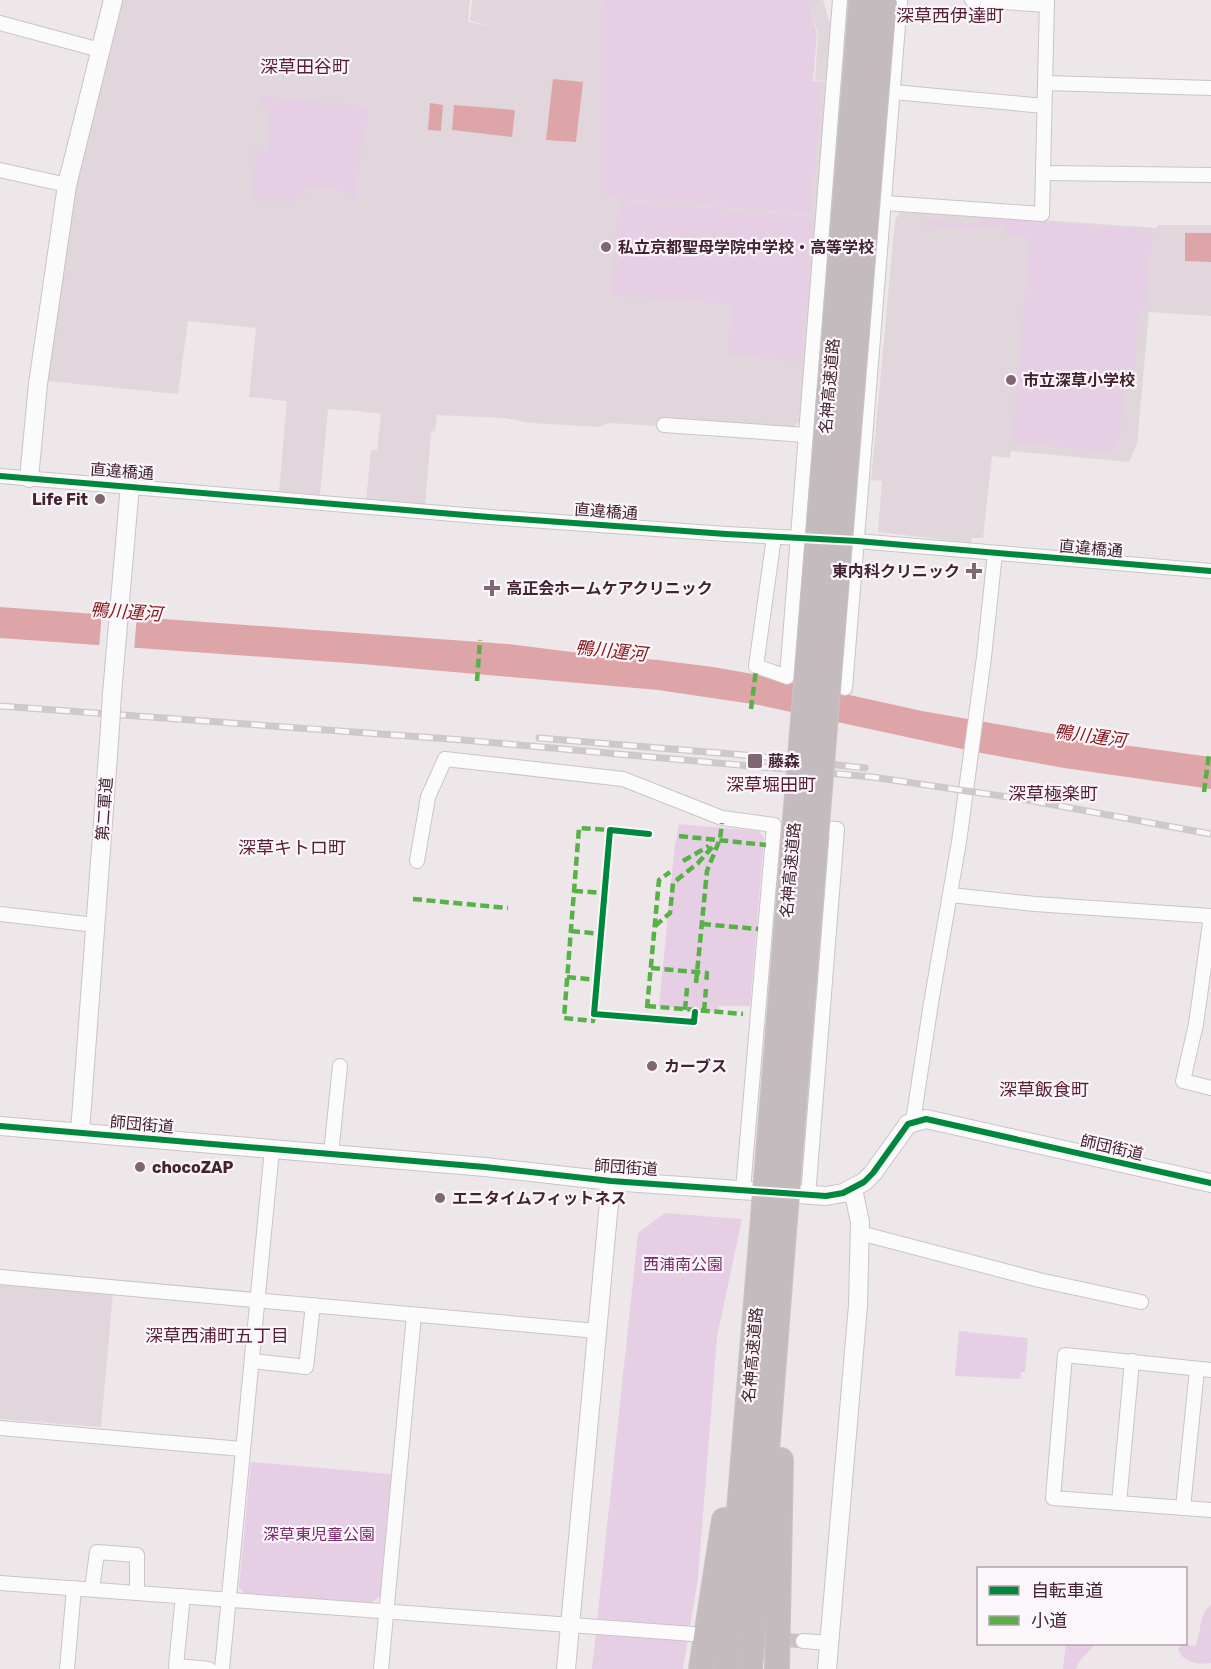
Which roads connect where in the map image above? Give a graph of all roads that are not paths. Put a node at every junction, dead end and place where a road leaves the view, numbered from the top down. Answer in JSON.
{"nodes":[{"id":1,"x":113,"y":0,"type":"edge"},
{"id":2,"x":840,"y":0,"type":"edge"},
{"id":3,"x":861,"y":0,"type":"edge"},
{"id":4,"x":884,"y":0,"type":"edge"},
{"id":5,"x":900,"y":0,"type":"edge"},
{"id":6,"x":972,"y":0,"type":"edge"},
{"id":7,"x":1047,"y":3,"type":"edge"},
{"id":8,"x":0,"y":23,"type":"edge"},
{"id":9,"x":100,"y":50,"type":"junction"},
{"id":10,"x":1045,"y":82,"type":"junction"},
{"id":11,"x":1211,"y":88,"type":"edge"},
{"id":12,"x":893,"y":92,"type":"junction"},
{"id":13,"x":1044,"y":106,"type":"junction"},
{"id":14,"x":0,"y":170,"type":"edge"},
{"id":15,"x":1043,"y":173,"type":"junction"},
{"id":16,"x":1211,"y":175,"type":"edge"},
{"id":17,"x":67,"y":184,"type":"junction"},
{"id":18,"x":885,"y":203,"type":"junction"},
{"id":19,"x":664,"y":425,"type":"dead end"},
{"id":20,"x":806,"y":435,"type":"junction"},
{"id":21,"x":0,"y":476,"type":"edge"},
{"id":22,"x":29,"y":478,"type":"junction"},
{"id":23,"x":130,"y":485,"type":"junction"},
{"id":24,"x":774,"y":537,"type":"junction"},
{"id":25,"x":798,"y":538,"type":"junction"},
{"id":26,"x":856,"y":541,"type":"junction"},
{"id":27,"x":995,"y":553,"type":"junction"},
{"id":28,"x":1211,"y":571,"type":"edge"},
{"id":29,"x":845,"y":688,"type":"dead end"},
{"id":30,"x":774,"y":825,"type":"junction"},
{"id":31,"x":417,"y":861,"type":"dead end"},
{"id":32,"x":951,"y":895,"type":"junction"},
{"id":33,"x":0,"y":914,"type":"edge"},
{"id":34,"x":1211,"y":916,"type":"edge"},
{"id":35,"x":95,"y":925,"type":"junction"},
{"id":36,"x":340,"y":1066,"type":"dead end"},
{"id":37,"x":1211,"y":1088,"type":"edge"},
{"id":38,"x":914,"y":1121,"type":"junction"},
{"id":39,"x":0,"y":1126,"type":"edge"},
{"id":40,"x":80,"y":1132,"type":"junction"},
{"id":41,"x":272,"y":1149,"type":"junction"},
{"id":42,"x":331,"y":1154,"type":"junction"},
{"id":43,"x":611,"y":1181,"type":"junction"},
{"id":44,"x":1211,"y":1183,"type":"edge"},
{"id":45,"x":853,"y":1189,"type":"junction"},
{"id":46,"x":742,"y":1190,"type":"junction"},
{"id":47,"x":808,"y":1196,"type":"junction"},
{"id":48,"x":774,"y":1218,"type":"junction"},
{"id":49,"x":860,"y":1233,"type":"junction"},
{"id":50,"x":0,"y":1277,"type":"edge"},
{"id":51,"x":780,"y":1283,"type":"junction"},
{"id":52,"x":258,"y":1300,"type":"junction"},
{"id":53,"x":1141,"y":1302,"type":"dead end"},
{"id":54,"x":313,"y":1305,"type":"junction"},
{"id":55,"x":414,"y":1315,"type":"junction"},
{"id":56,"x":755,"y":1318,"type":"junction"},
{"id":57,"x":597,"y":1331,"type":"junction"},
{"id":58,"x":253,"y":1361,"type":"junction"},
{"id":59,"x":1132,"y":1361,"type":"junction"},
{"id":60,"x":1197,"y":1369,"type":"junction"},
{"id":61,"x":1211,"y":1370,"type":"edge"},
{"id":62,"x":0,"y":1428,"type":"edge"},
{"id":63,"x":242,"y":1449,"type":"junction"},
{"id":64,"x":1119,"y":1503,"type":"junction"},
{"id":65,"x":1183,"y":1508,"type":"junction"},
{"id":66,"x":1211,"y":1510,"type":"edge"},
{"id":67,"x":0,"y":1583,"type":"edge"},
{"id":68,"x":74,"y":1588,"type":"junction"},
{"id":69,"x":92,"y":1589,"type":"junction"},
{"id":70,"x":137,"y":1593,"type":"junction"},
{"id":71,"x":183,"y":1596,"type":"junction"},
{"id":72,"x":228,"y":1599,"type":"junction"},
{"id":73,"x":387,"y":1612,"type":"junction"},
{"id":74,"x":570,"y":1625,"type":"junction"},
{"id":75,"x":693,"y":1634,"type":"dead end"},
{"id":76,"x":803,"y":1641,"type":"tunnel mouth"},
{"id":77,"x":829,"y":1643,"type":"junction"},
{"id":78,"x":67,"y":1669,"type":"edge"},
{"id":79,"x":209,"y":1669,"type":"edge"},
{"id":80,"x":222,"y":1669,"type":"edge"},
{"id":81,"x":381,"y":1669,"type":"edge"},
{"id":82,"x":566,"y":1669,"type":"edge"},
{"id":83,"x":701,"y":1669,"type":"edge"},
{"id":84,"x":726,"y":1669,"type":"edge"},
{"id":85,"x":750,"y":1669,"type":"edge"},
{"id":86,"x":777,"y":1669,"type":"edge"},
{"id":87,"x":826,"y":1669,"type":"edge"}],
"edges":[{"from":1,"to":9,"type":"street"},
{"from":2,"to":20,"type":"street"},
{"from":3,"to":48,"type":"highway","name":"名神高速道路","bridge":true},
{"from":4,"to":48,"type":"highway","name":"名神高速道路","bridge":true},
{"from":5,"to":12,"type":"street"},
{"from":6,"to":7,"type":"street"},
{"from":7,"to":10,"type":"street"},
{"from":8,"to":9,"type":"street"},
{"from":9,"to":17,"type":"street"},
{"from":10,"to":11,"type":"street"},
{"from":10,"to":13,"type":"street"},
{"from":12,"to":13,"type":"street"},
{"from":12,"to":18,"type":"street"},
{"from":13,"to":15,"type":"street"},
{"from":14,"to":17,"type":"street"},
{"from":15,"to":16,"type":"street"},
{"from":15,"to":18,"type":"street"},
{"from":17,"to":22,"type":"street"},
{"from":18,"to":26,"type":"street"},
{"from":19,"to":20,"type":"street"},
{"from":20,"to":25,"type":"street"},
{"from":21,"to":22,"type":"street","name":"直違橋通"},
{"from":22,"to":23,"type":"street","name":"直違橋通"},
{"from":23,"to":24,"type":"street","name":"直違橋通"},
{"from":23,"to":35,"type":"street","name":"第二軍道","bridge":true},
{"from":24,"to":25,"type":"street","name":"直違橋通"},
{"from":24,"to":25,"type":"street"},
{"from":25,"to":26,"type":"street","name":"直違橋通"},
{"from":26,"to":27,"type":"street","name":"直違橋通"},
{"from":26,"to":29,"type":"street"},
{"from":27,"to":28,"type":"street","name":"直違橋通"},
{"from":27,"to":32,"type":"street"},
{"from":30,"to":31,"type":"street"},
{"from":30,"to":46,"type":"street"},
{"from":30,"to":47,"type":"street"},
{"from":32,"to":34,"type":"street"},
{"from":32,"to":38,"type":"street"},
{"from":33,"to":35,"type":"street"},
{"from":34,"to":37,"type":"street"},
{"from":35,"to":40,"type":"street","name":"第二軍道"},
{"from":36,"to":42,"type":"street"},
{"from":38,"to":44,"type":"street","name":"師団街道"},
{"from":38,"to":45,"type":"street","name":"師団街道"},
{"from":39,"to":40,"type":"street","name":"師団街道"},
{"from":40,"to":41,"type":"street","name":"師団街道"},
{"from":41,"to":42,"type":"street","name":"師団街道"},
{"from":41,"to":52,"type":"street"},
{"from":42,"to":43,"type":"street","name":"師団街道"},
{"from":43,"to":46,"type":"street","name":"師団街道"},
{"from":43,"to":57,"type":"street"},
{"from":45,"to":47,"type":"street","name":"師団街道"},
{"from":45,"to":49,"type":"street"},
{"from":46,"to":47,"type":"street","name":"師団街道"},
{"from":48,"to":51,"type":"highway","name":"名神高速道路"},
{"from":48,"to":56,"type":"highway","name":"名神高速道路"},
{"from":49,"to":53,"type":"street"},
{"from":49,"to":77,"type":"street"},
{"from":50,"to":52,"type":"street"},
{"from":51,"to":85,"type":"highway","name":"名神高速道路"},
{"from":51,"to":86,"type":"highway"},
{"from":52,"to":54,"type":"street"},
{"from":52,"to":58,"type":"street"},
{"from":54,"to":55,"type":"street"},
{"from":54,"to":58,"type":"street"},
{"from":55,"to":57,"type":"street"},
{"from":55,"to":73,"type":"street"},
{"from":56,"to":83,"type":"highway"},
{"from":56,"to":84,"type":"highway","name":"名神高速道路"},
{"from":57,"to":74,"type":"street"},
{"from":58,"to":63,"type":"street"},
{"from":59,"to":60,"type":"street"},
{"from":59,"to":64,"type":"street"},
{"from":59,"to":64,"type":"street"},
{"from":60,"to":61,"type":"street"},
{"from":60,"to":65,"type":"street"},
{"from":62,"to":63,"type":"street"},
{"from":63,"to":72,"type":"street"},
{"from":64,"to":65,"type":"street"},
{"from":65,"to":66,"type":"street"},
{"from":67,"to":68,"type":"street"},
{"from":68,"to":69,"type":"street"},
{"from":68,"to":78,"type":"street"},
{"from":69,"to":70,"type":"street"},
{"from":69,"to":70,"type":"street"},
{"from":70,"to":71,"type":"street"},
{"from":71,"to":72,"type":"street"},
{"from":71,"to":79,"type":"street"},
{"from":72,"to":73,"type":"street"},
{"from":72,"to":80,"type":"street"},
{"from":73,"to":74,"type":"street"},
{"from":73,"to":81,"type":"street"},
{"from":74,"to":75,"type":"street"},
{"from":74,"to":82,"type":"street"},
{"from":76,"to":77,"type":"street"},
{"from":77,"to":87,"type":"street"}]}
